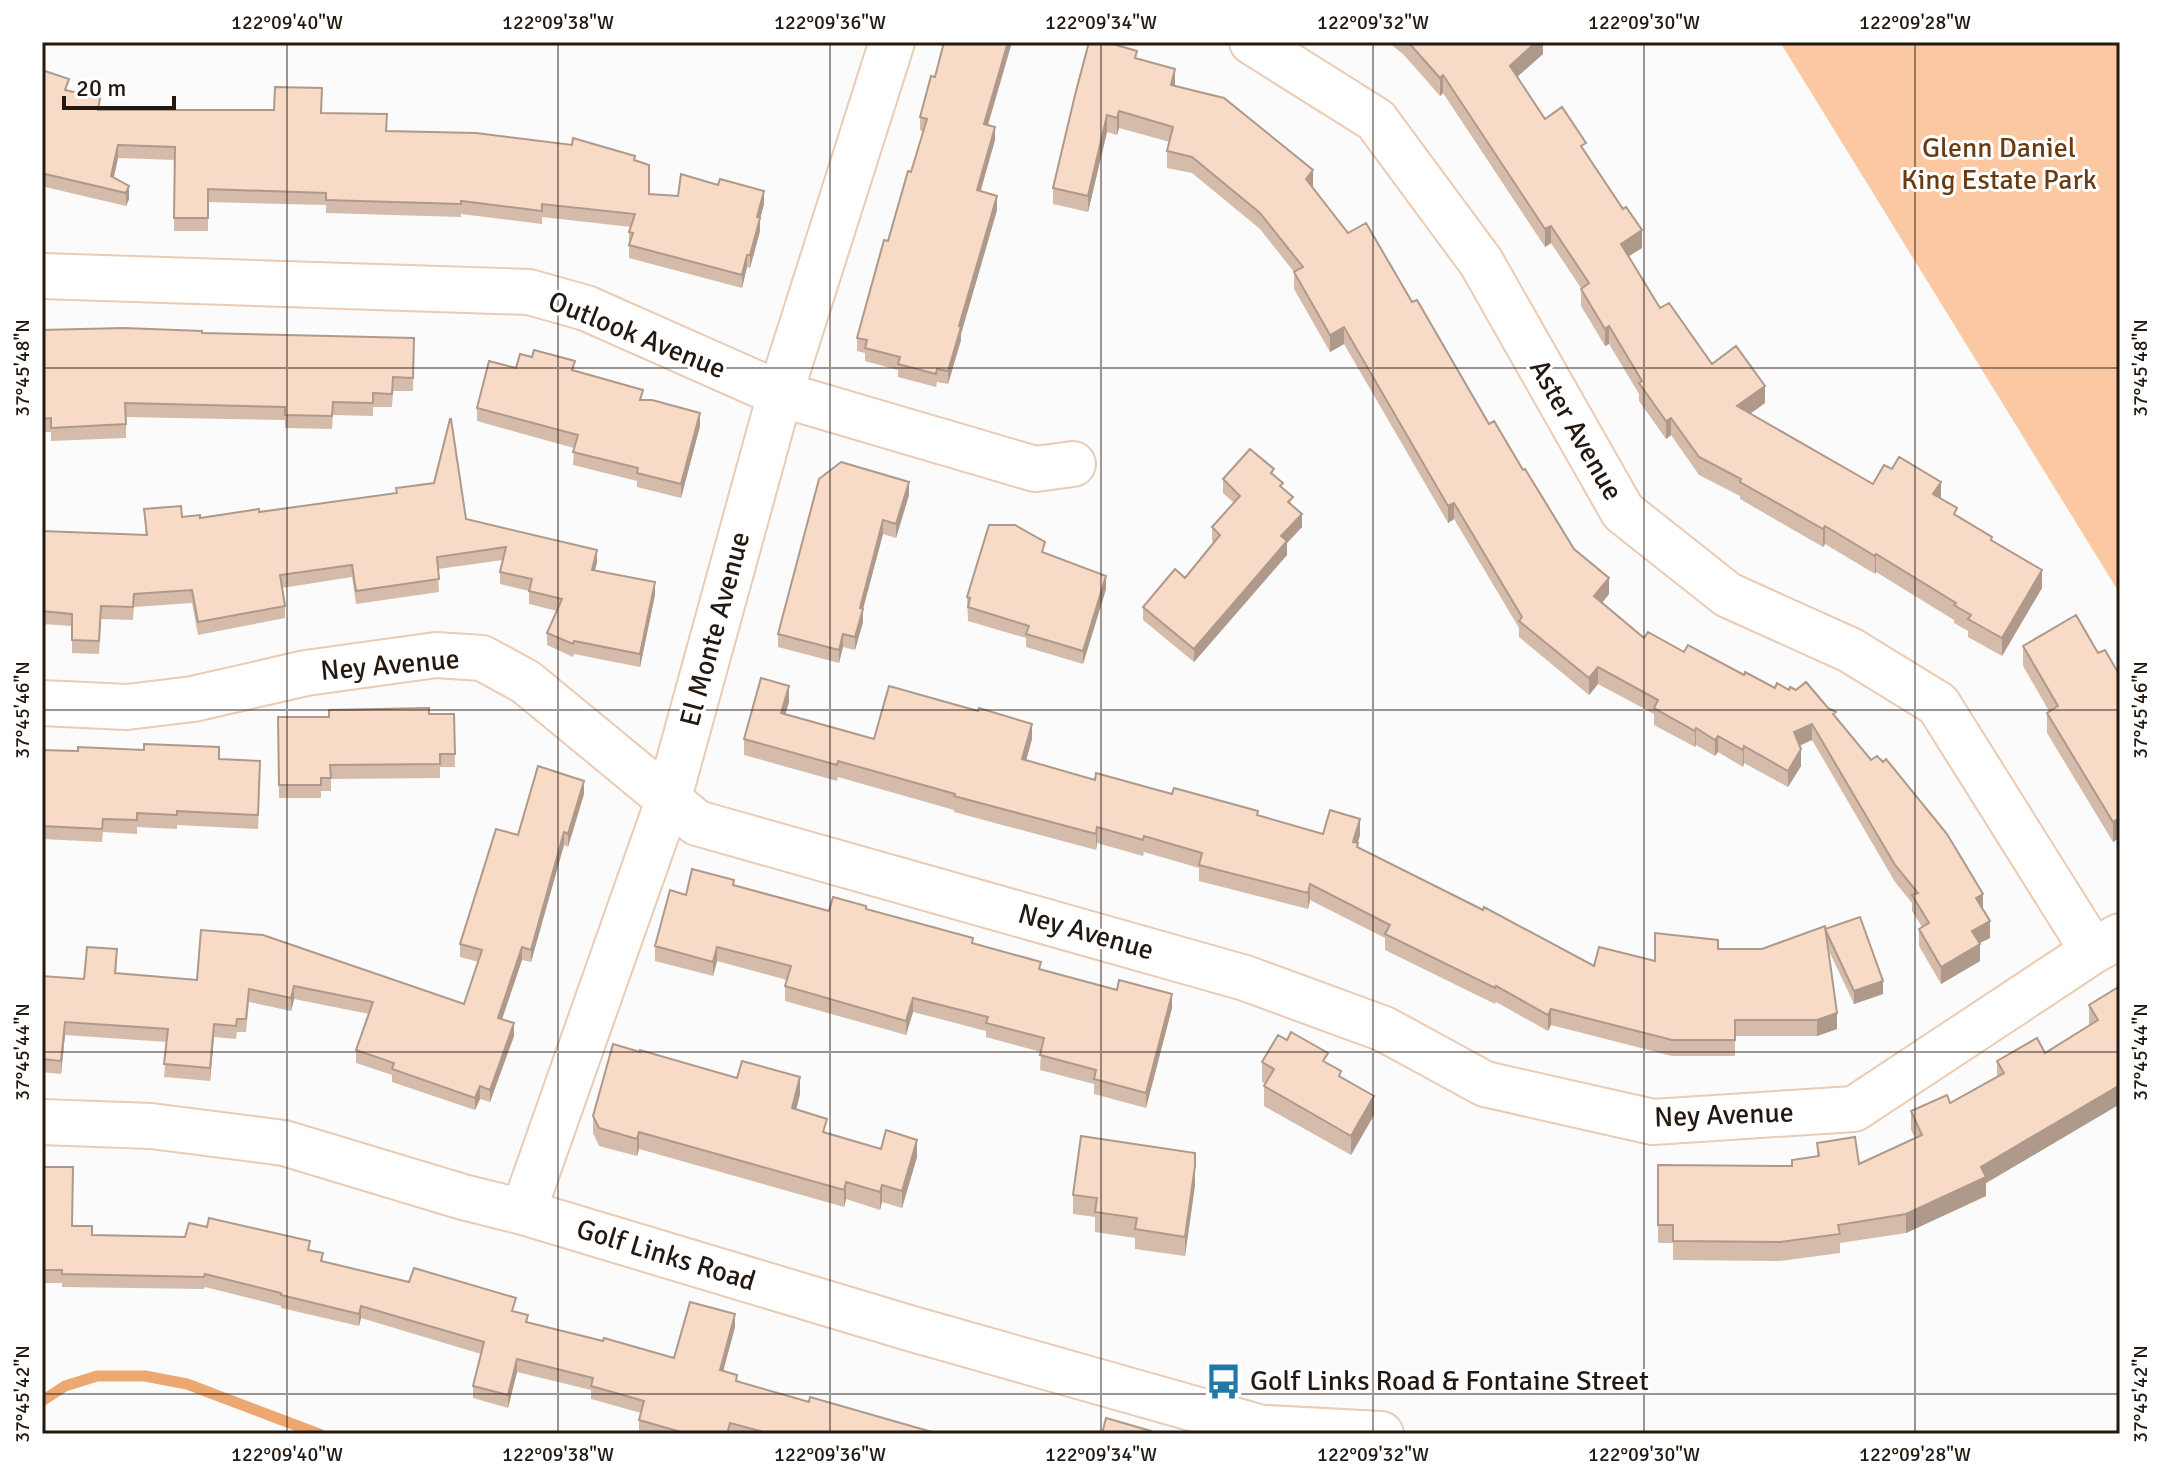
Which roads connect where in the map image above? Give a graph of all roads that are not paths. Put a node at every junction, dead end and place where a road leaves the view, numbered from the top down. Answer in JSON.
{"nodes":[{"id":1,"x":892,"y":42,"type":"edge"},
{"id":2,"x":1252,"y":42,"type":"edge"},
{"id":3,"x":42,"y":276,"type":"edge"},
{"id":4,"x":780,"y":394,"type":"junction"},
{"id":5,"x":1073,"y":464,"type":"dead end"},
{"id":6,"x":42,"y":703,"type":"edge"},
{"id":7,"x":668,"y":801,"type":"junction"},
{"id":8,"x":2106,"y":943,"type":"edge"},
{"id":9,"x":42,"y":1122,"type":"edge"},
{"id":10,"x":523,"y":1212,"type":"junction"},
{"id":11,"x":1275,"y":1431,"type":"edge"},
{"id":12,"x":1381,"y":1434,"type":"edge"}],
"edges":[{"from":1,"to":4,"type":"street","name":"El Monte Avenue"},
{"from":2,"to":8,"type":"street","name":"Aster Avenue"},
{"from":3,"to":4,"type":"street","name":"Outlook Avenue"},
{"from":4,"to":5,"type":"street","name":"Outlook Avenue"},
{"from":4,"to":7,"type":"street","name":"El Monte Avenue"},
{"from":6,"to":7,"type":"street","name":"Ney Avenue"},
{"from":7,"to":8,"type":"street","name":"Ney Avenue"},
{"from":7,"to":10,"type":"street","name":"El Monte Avenue"},
{"from":9,"to":10,"type":"street","name":"Golf Links Road"},
{"from":10,"to":11,"type":"street","name":"Golf Links Road"},
{"from":11,"to":12,"type":"street","name":"Golf Links Road"}]}
